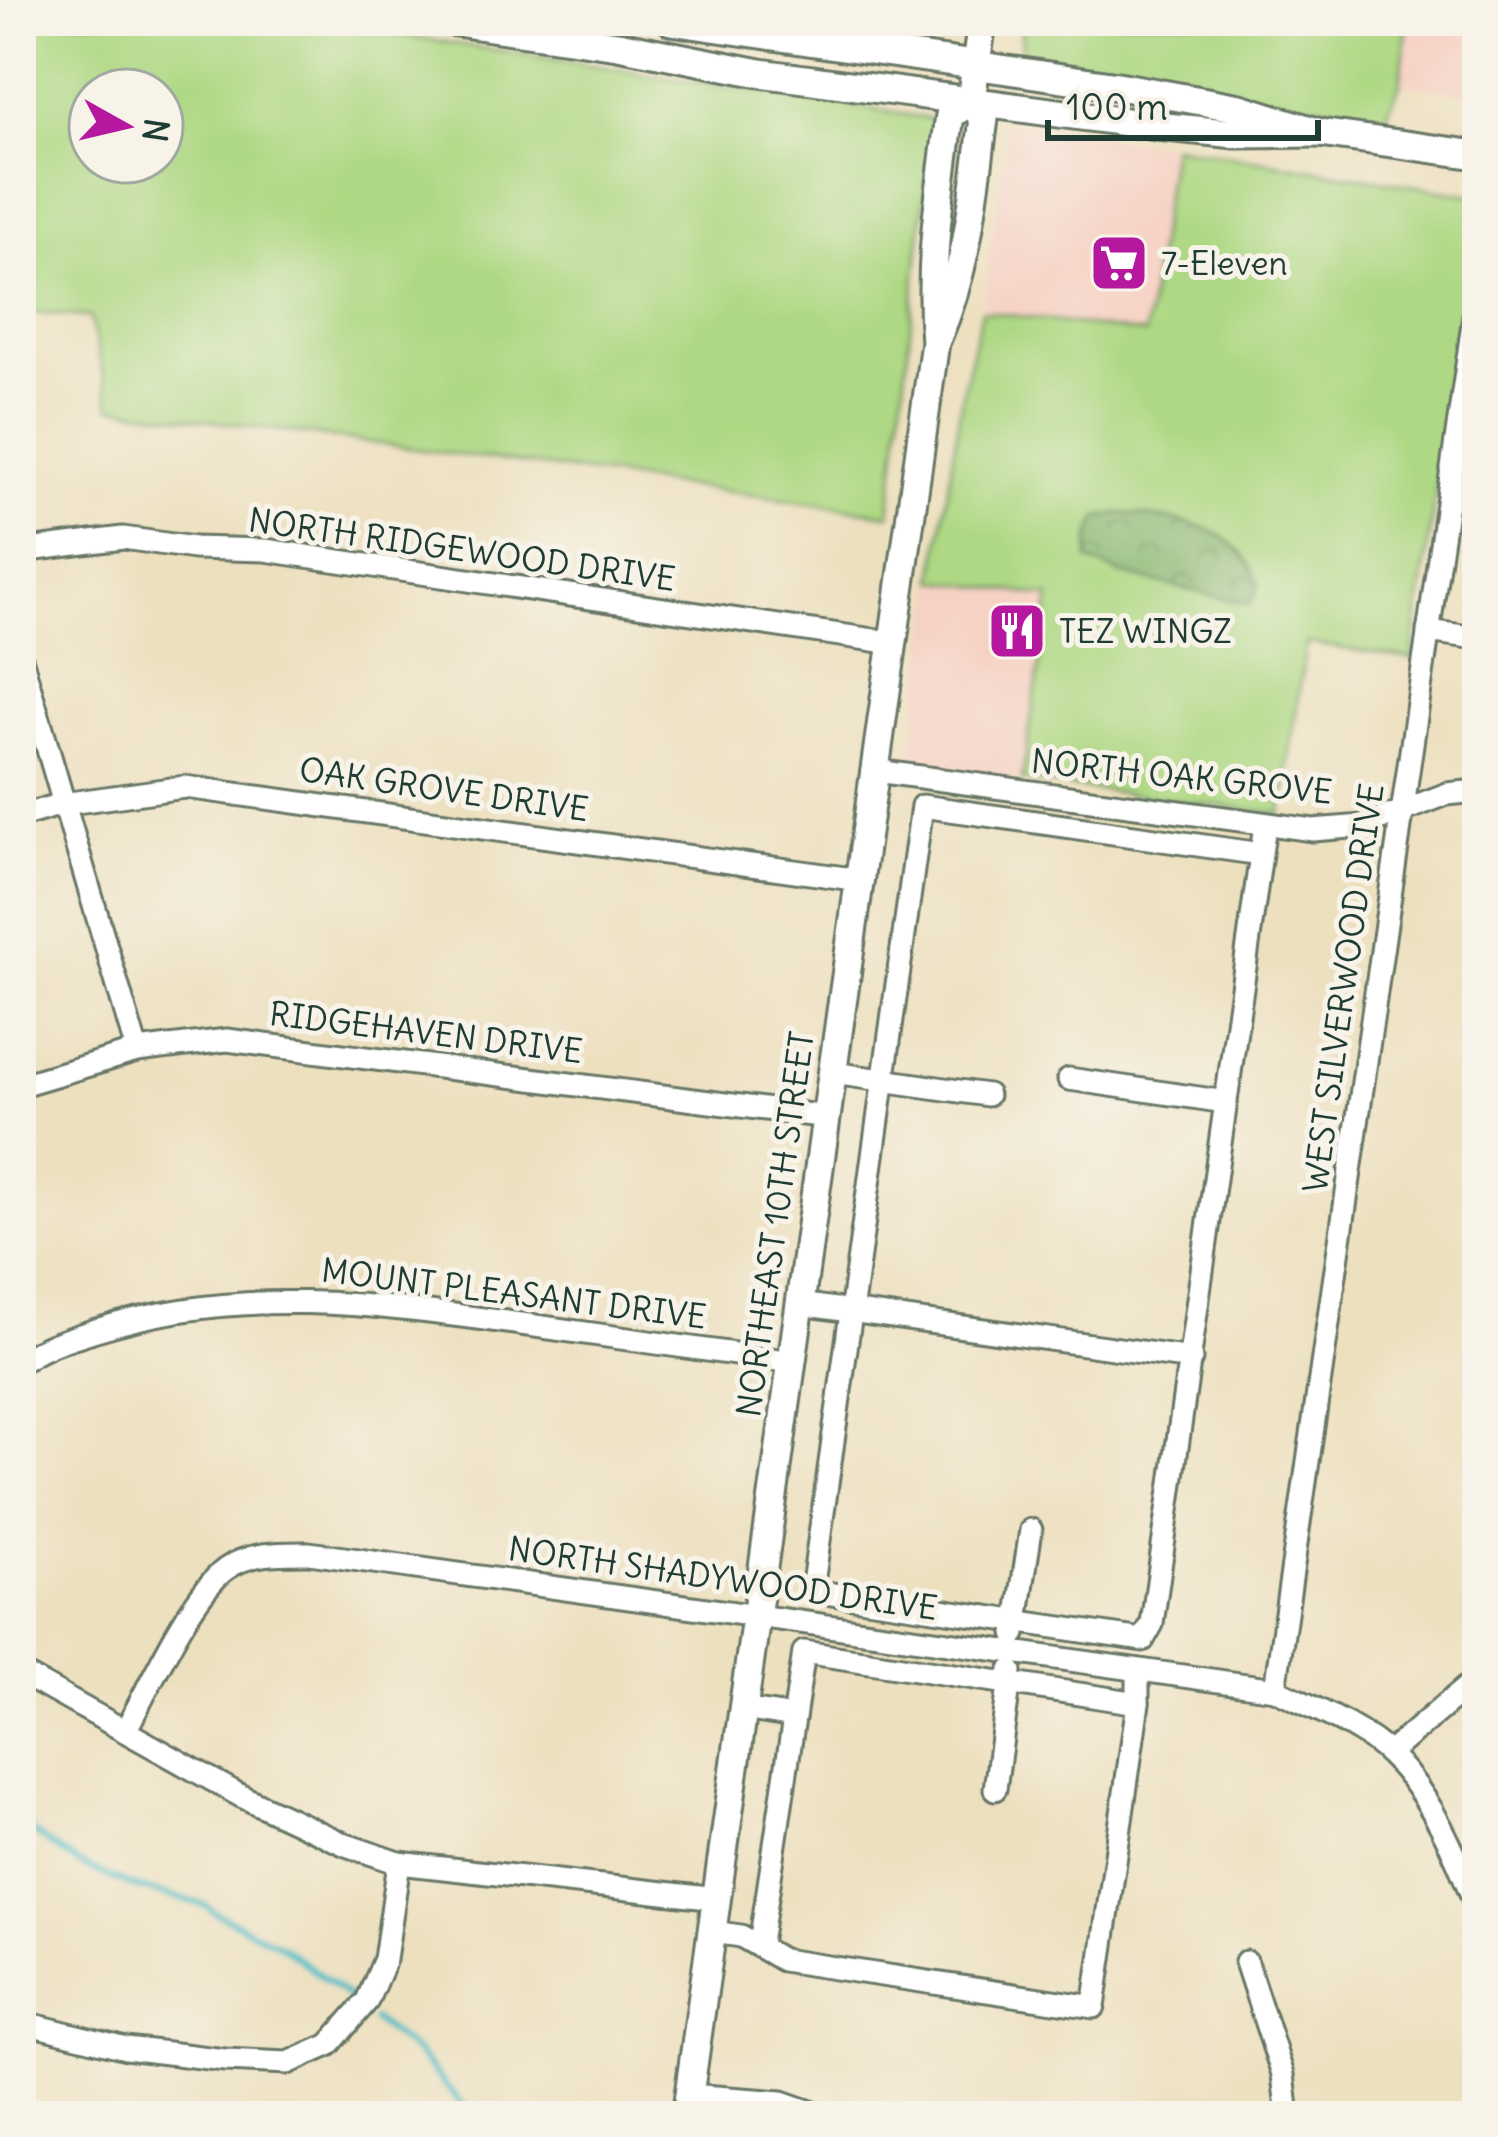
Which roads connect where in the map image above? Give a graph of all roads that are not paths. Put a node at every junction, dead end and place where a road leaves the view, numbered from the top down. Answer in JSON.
{"nodes":[{"id":1,"x":449,"y":21,"type":"edge"},
{"id":2,"x":671,"y":21,"type":"edge"},
{"id":3,"x":982,"y":21,"type":"edge"},
{"id":4,"x":488,"y":24,"type":"edge"},
{"id":5,"x":976,"y":66,"type":"junction"},
{"id":6,"x":971,"y":101,"type":"junction"},
{"id":7,"x":1320,"y":133,"type":"junction"},
{"id":8,"x":1477,"y":155,"type":"edge"},
{"id":9,"x":1477,"y":296,"type":"edge"},
{"id":10,"x":1469,"y":407,"type":"edge"},
{"id":11,"x":21,"y":551,"type":"edge"},
{"id":12,"x":1428,"y":631,"type":"junction"},
{"id":13,"x":1477,"y":638,"type":"edge"},
{"id":14,"x":894,"y":644,"type":"junction"},
{"id":15,"x":21,"y":658,"type":"edge"},
{"id":16,"x":876,"y":771,"type":"junction"},
{"id":17,"x":1477,"y":791,"type":"edge"},
{"id":18,"x":62,"y":804,"type":"junction"},
{"id":19,"x":1402,"y":811,"type":"junction"},
{"id":20,"x":21,"y":816,"type":"edge"},
{"id":21,"x":1265,"y":825,"type":"junction"},
{"id":22,"x":1262,"y":854,"type":"junction"},
{"id":23,"x":860,"y":880,"type":"junction"},
{"id":24,"x":137,"y":1051,"type":"junction"},
{"id":25,"x":833,"y":1073,"type":"junction"},
{"id":26,"x":1069,"y":1079,"type":"dead end"},
{"id":27,"x":882,"y":1080,"type":"junction"},
{"id":28,"x":21,"y":1084,"type":"edge"},
{"id":29,"x":987,"y":1095,"type":"dead end"},
{"id":30,"x":1226,"y":1102,"type":"junction"},
{"id":31,"x":827,"y":1117,"type":"junction"},
{"id":32,"x":800,"y":1304,"type":"junction"},
{"id":33,"x":851,"y":1311,"type":"junction"},
{"id":34,"x":1191,"y":1359,"type":"junction"},
{"id":35,"x":21,"y":1362,"type":"edge"},
{"id":36,"x":792,"y":1362,"type":"junction"},
{"id":37,"x":1030,"y":1530,"type":"dead end"},
{"id":38,"x":757,"y":1615,"type":"junction"},
{"id":39,"x":1017,"y":1622,"type":"junction"},
{"id":40,"x":1013,"y":1652,"type":"junction"},
{"id":41,"x":1138,"y":1670,"type":"junction"},
{"id":42,"x":21,"y":1673,"type":"edge"},
{"id":43,"x":1477,"y":1678,"type":"edge"},
{"id":44,"x":1009,"y":1683,"type":"junction"},
{"id":45,"x":1275,"y":1689,"type":"junction"},
{"id":46,"x":1138,"y":1702,"type":"junction"},
{"id":47,"x":743,"y":1709,"type":"junction"},
{"id":48,"x":794,"y":1717,"type":"junction"},
{"id":49,"x":125,"y":1731,"type":"junction"},
{"id":50,"x":1389,"y":1753,"type":"junction"},
{"id":51,"x":995,"y":1789,"type":"dead end"},
{"id":52,"x":399,"y":1863,"type":"junction"},
{"id":53,"x":716,"y":1899,"type":"junction"},
{"id":54,"x":1477,"y":1908,"type":"edge"},
{"id":55,"x":712,"y":1932,"type":"junction"},
{"id":56,"x":760,"y":1944,"type":"junction"},
{"id":57,"x":1246,"y":1962,"type":"dead end"},
{"id":58,"x":21,"y":2022,"type":"edge"},
{"id":59,"x":687,"y":2105,"type":"edge"},
{"id":60,"x":822,"y":2116,"type":"edge"},
{"id":61,"x":1288,"y":2116,"type":"edge"}],
"edges":[{"from":1,"to":4,"type":"main road"},
{"from":2,"to":5,"type":"main road"},
{"from":3,"to":5,"type":"main road","name":"NORTHEAST 10TH STREET"},
{"from":4,"to":6,"type":"main road"},
{"from":5,"to":6,"type":"main road","name":"NORTHEAST 10TH STREET"},
{"from":5,"to":7,"type":"main road"},
{"from":6,"to":7,"type":"main road"},
{"from":6,"to":14,"type":"main road","name":"NORTHEAST 10TH STREET"},
{"from":7,"to":8,"type":"main road"},
{"from":9,"to":10,"type":"street","name":"WEST SILVERWOOD DRIVE"},
{"from":10,"to":12,"type":"street","name":"WEST SILVERWOOD DRIVE"},
{"from":11,"to":14,"type":"street","name":"NORTH RIDGEWOOD DRIVE"},
{"from":12,"to":13,"type":"street"},
{"from":12,"to":19,"type":"street","name":"WEST SILVERWOOD DRIVE"},
{"from":14,"to":16,"type":"main road","name":"NORTHEAST 10TH STREET"},
{"from":15,"to":18,"type":"street"},
{"from":16,"to":21,"type":"street","name":"NORTH OAK GROVE"},
{"from":16,"to":23,"type":"main road","name":"NORTHEAST 10TH STREET"},
{"from":17,"to":19,"type":"street","name":"NORTH OAK GROVE"},
{"from":18,"to":20,"type":"street","name":"OAK GROVE DRIVE"},
{"from":18,"to":23,"type":"street","name":"OAK GROVE DRIVE"},
{"from":18,"to":24,"type":"street"},
{"from":19,"to":21,"type":"street","name":"NORTH OAK GROVE"},
{"from":19,"to":45,"type":"street","name":"WEST SILVERWOOD DRIVE"},
{"from":21,"to":22,"type":"street"},
{"from":22,"to":27,"type":"street"},
{"from":22,"to":30,"type":"street"},
{"from":23,"to":25,"type":"main road","name":"NORTHEAST 10TH STREET"},
{"from":24,"to":28,"type":"street","name":"RIDGEHAVEN DRIVE"},
{"from":24,"to":31,"type":"street","name":"RIDGEHAVEN DRIVE"},
{"from":25,"to":27,"type":"street"},
{"from":25,"to":31,"type":"main road","name":"NORTHEAST 10TH STREET"},
{"from":26,"to":30,"type":"street"},
{"from":27,"to":29,"type":"street"},
{"from":27,"to":33,"type":"street"},
{"from":30,"to":34,"type":"street"},
{"from":31,"to":32,"type":"main road","name":"NORTHEAST 10TH STREET"},
{"from":32,"to":33,"type":"street"},
{"from":32,"to":36,"type":"main road","name":"NORTHEAST 10TH STREET"},
{"from":33,"to":34,"type":"street"},
{"from":33,"to":39,"type":"street"},
{"from":34,"to":39,"type":"street"},
{"from":35,"to":36,"type":"street","name":"MOUNT PLEASANT DRIVE"},
{"from":36,"to":38,"type":"main road","name":"NORTHEAST 10TH STREET"},
{"from":37,"to":39,"type":"street"},
{"from":38,"to":40,"type":"street","name":"NORTH SHADYWOOD DRIVE"},
{"from":38,"to":47,"type":"main road","name":"NORTHEAST 10TH STREET"},
{"from":38,"to":49,"type":"street","name":"NORTH SHADYWOOD DRIVE"},
{"from":39,"to":40,"type":"street"},
{"from":40,"to":41,"type":"street","name":"NORTH SHADYWOOD DRIVE"},
{"from":40,"to":44,"type":"street"},
{"from":41,"to":45,"type":"street","name":"NORTH SHADYWOOD DRIVE"},
{"from":41,"to":46,"type":"street"},
{"from":42,"to":49,"type":"street"},
{"from":43,"to":50,"type":"street"},
{"from":44,"to":46,"type":"street"},
{"from":44,"to":48,"type":"street"},
{"from":44,"to":51,"type":"street"},
{"from":45,"to":50,"type":"street","name":"NORTH SHADYWOOD DRIVE"},
{"from":46,"to":56,"type":"street"},
{"from":47,"to":48,"type":"street"},
{"from":47,"to":53,"type":"main road","name":"NORTHEAST 10TH STREET"},
{"from":48,"to":56,"type":"street"},
{"from":49,"to":52,"type":"street"},
{"from":50,"to":54,"type":"street"},
{"from":52,"to":53,"type":"street"},
{"from":52,"to":58,"type":"street"},
{"from":53,"to":55,"type":"main road","name":"NORTHEAST 10TH STREET"},
{"from":55,"to":56,"type":"street"},
{"from":55,"to":59,"type":"main road","name":"NORTHEAST 10TH STREET"},
{"from":57,"to":61,"type":"street"},
{"from":59,"to":60,"type":"street"}]}
